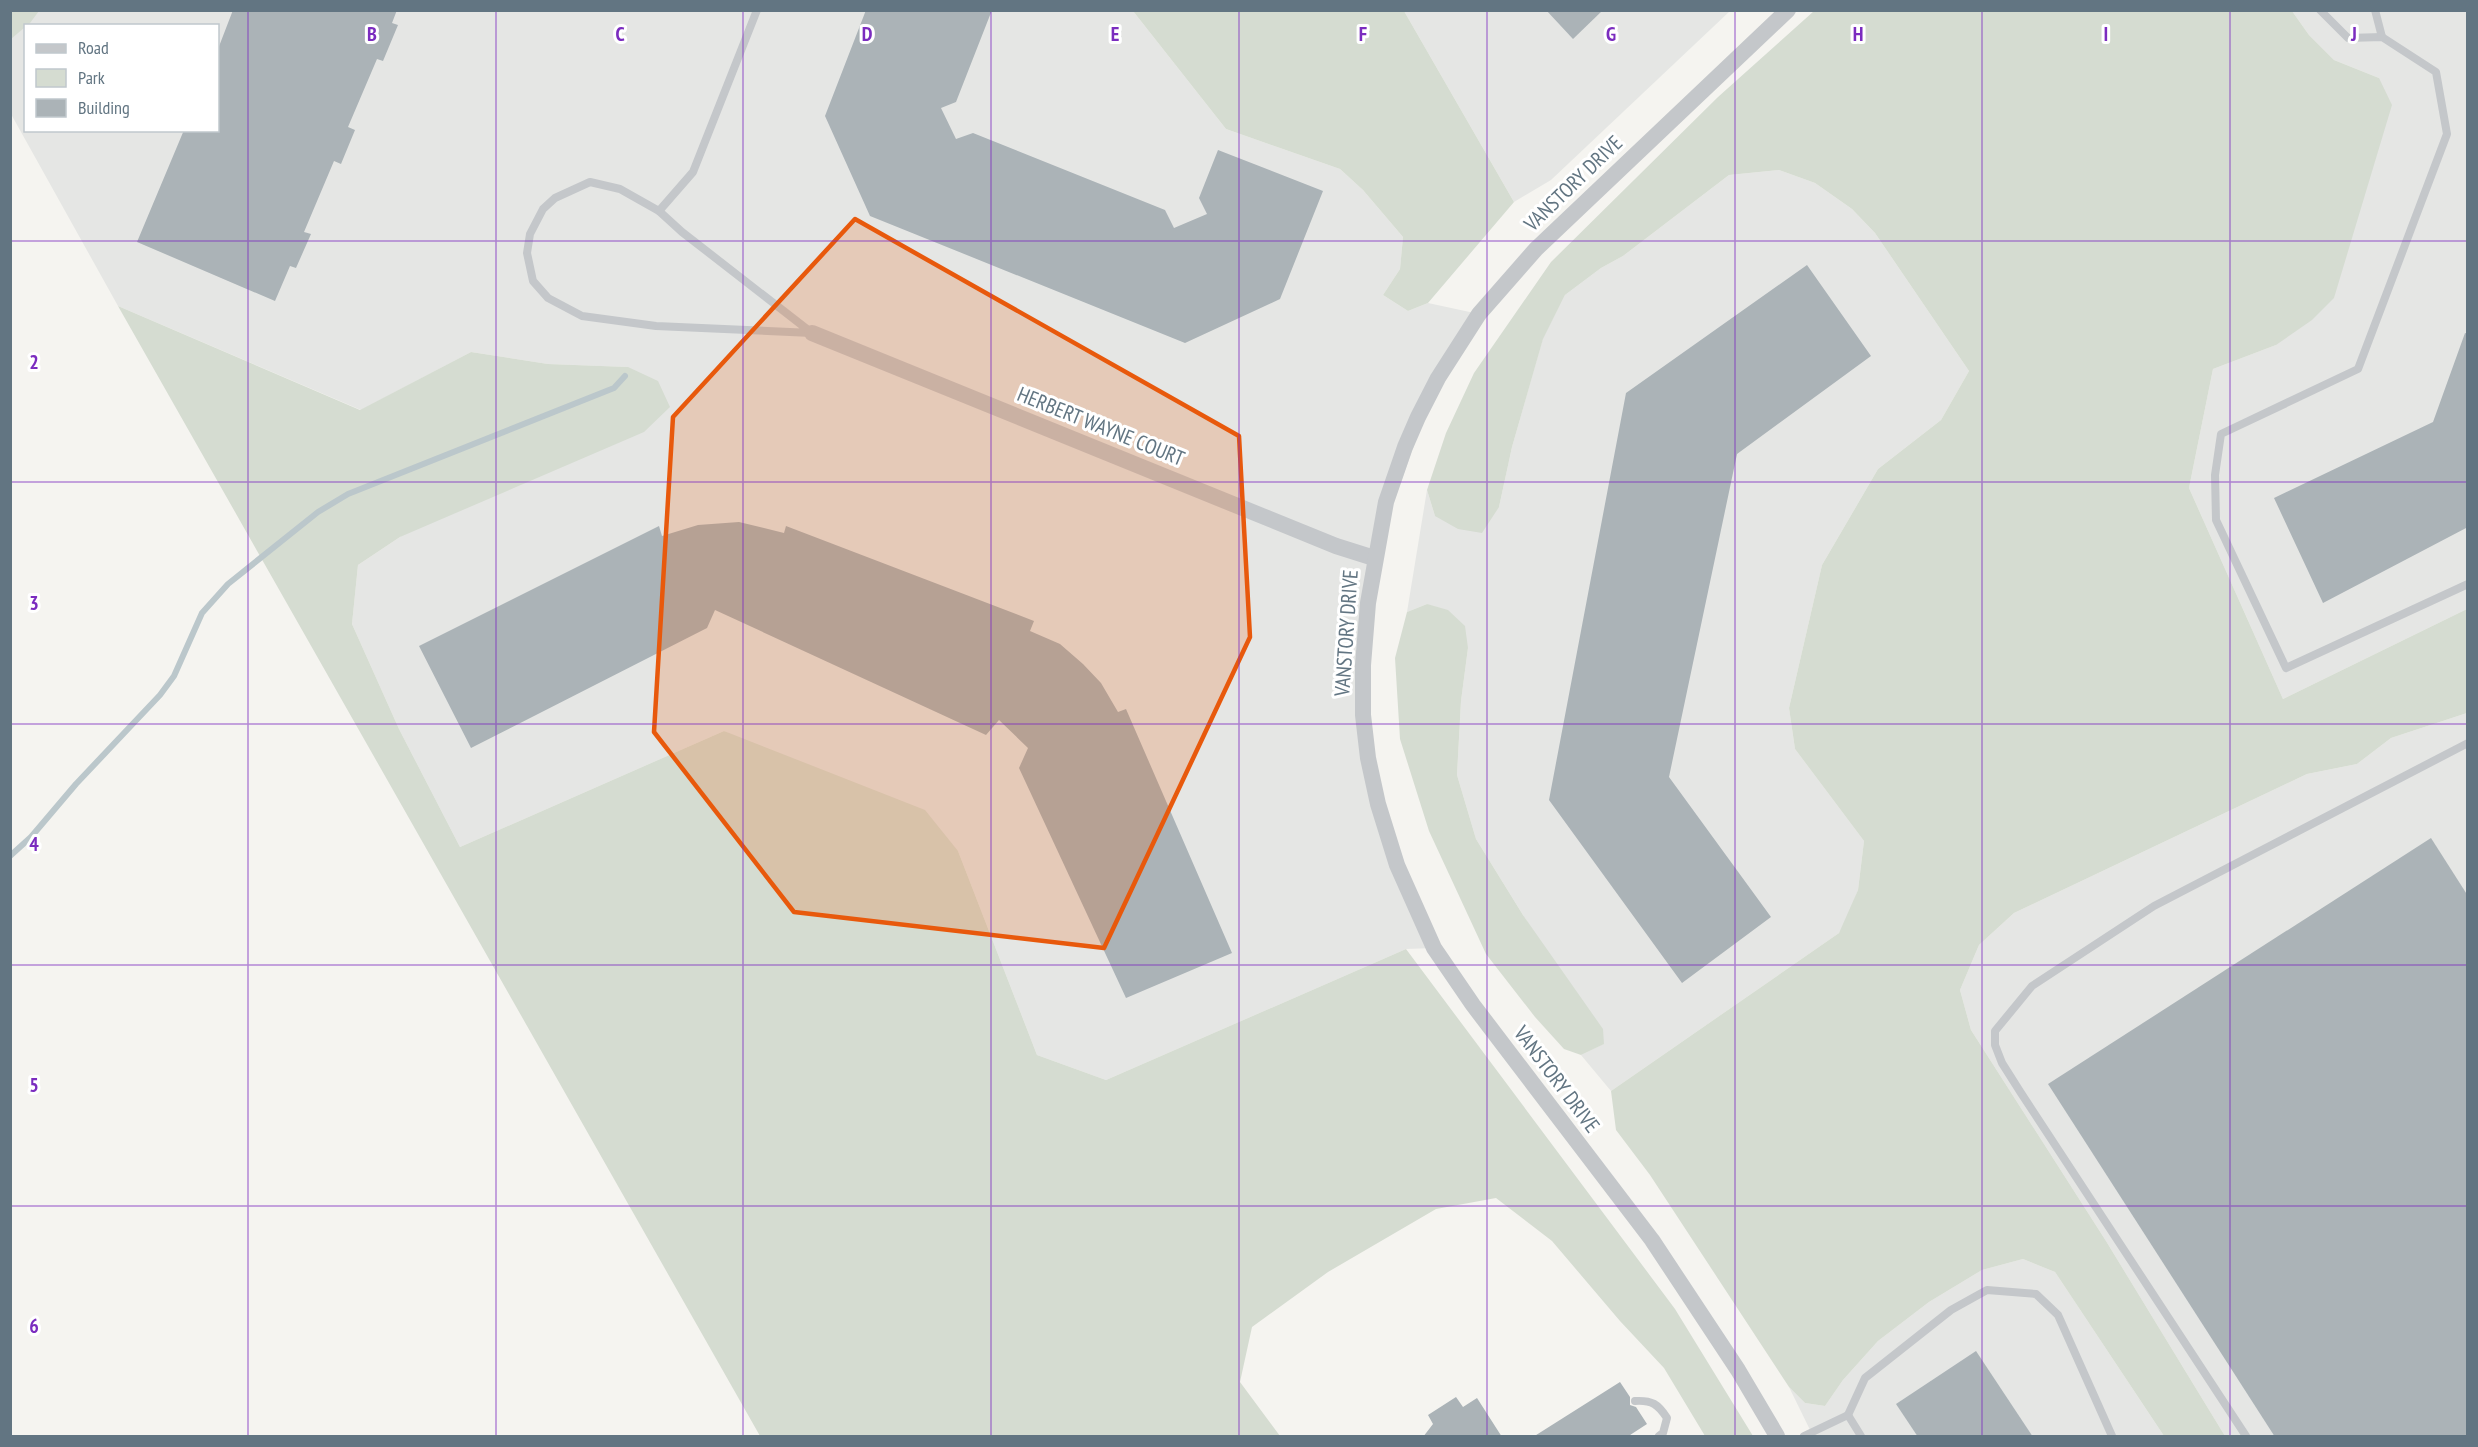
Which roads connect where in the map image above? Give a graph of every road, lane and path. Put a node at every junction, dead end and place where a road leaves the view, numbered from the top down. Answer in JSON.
{"nodes":[{"id":1,"x":757,"y":10,"type":"edge"},
{"id":2,"x":1788,"y":10,"type":"edge"},
{"id":3,"x":2320,"y":10,"type":"edge"},
{"id":4,"x":2375,"y":10,"type":"edge"},
{"id":5,"x":2382,"y":37,"type":"junction"},
{"id":6,"x":658,"y":211,"type":"junction"},
{"id":7,"x":812,"y":333,"type":"junction"},
{"id":8,"x":1374,"y":558,"type":"junction"},
{"id":9,"x":2468,"y":584,"type":"edge"},
{"id":10,"x":2468,"y":743,"type":"edge"},
{"id":11,"x":1635,"y":1401,"type":"dead end"},
{"id":12,"x":1848,"y":1415,"type":"junction"},
{"id":13,"x":1659,"y":1437,"type":"edge"},
{"id":14,"x":1777,"y":1437,"type":"edge"},
{"id":15,"x":1804,"y":1437,"type":"edge"},
{"id":16,"x":1861,"y":1437,"type":"edge"},
{"id":17,"x":2112,"y":1437,"type":"edge"},
{"id":18,"x":2246,"y":1437,"type":"edge"}],
"edges":[{"from":1,"to":6,"type":"lane"},
{"from":2,"to":8,"type":"street","name":"VANSTORY DRIVE"},
{"from":3,"to":5,"type":"lane"},
{"from":4,"to":5,"type":"lane"},
{"from":5,"to":9,"type":"lane"},
{"from":6,"to":7,"type":"lane"},
{"from":6,"to":7,"type":"lane"},
{"from":7,"to":8,"type":"street","name":"HERBERT WAYNE COURT"},
{"from":8,"to":14,"type":"street","name":"VANSTORY DRIVE"},
{"from":10,"to":18,"type":"lane"},
{"from":11,"to":13,"type":"lane"},
{"from":12,"to":15,"type":"lane"},
{"from":12,"to":16,"type":"lane"},
{"from":12,"to":17,"type":"lane"}]}
